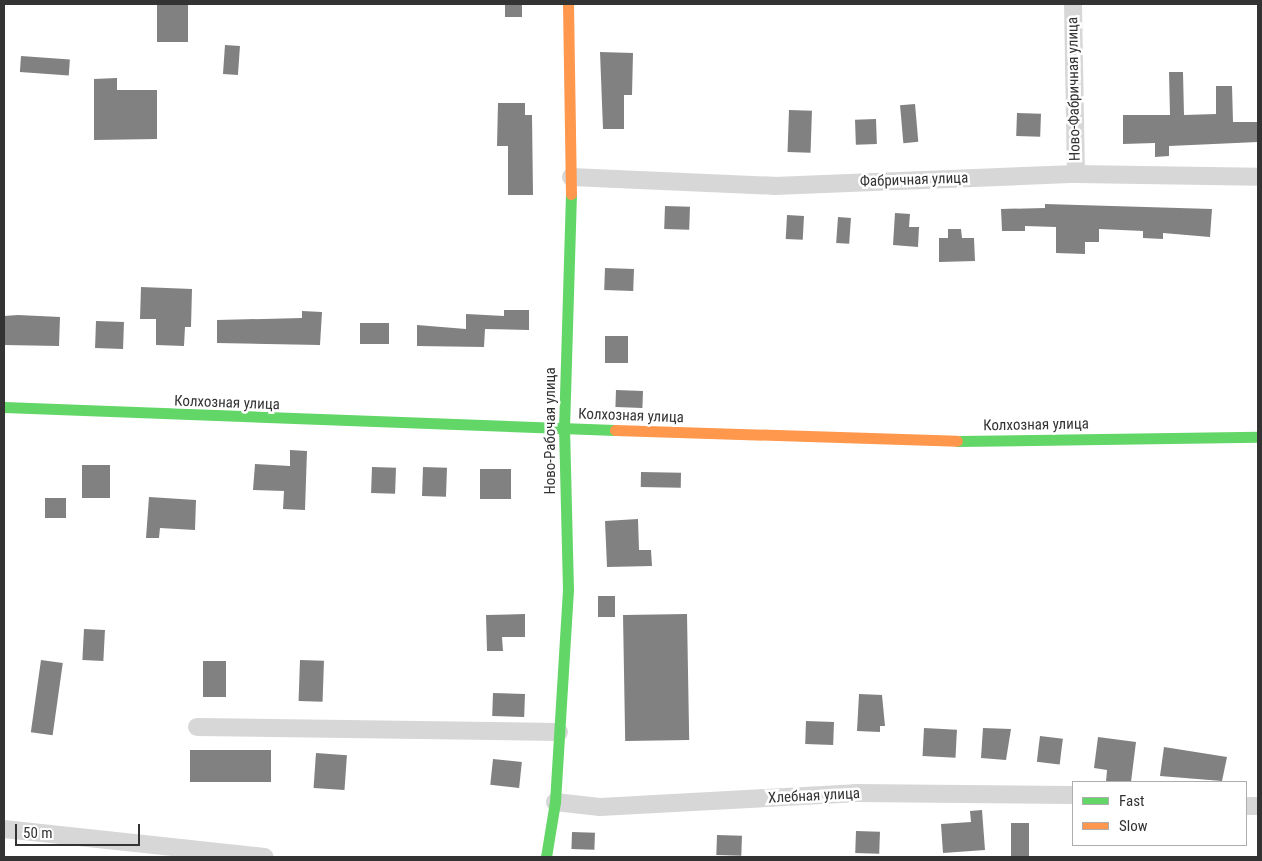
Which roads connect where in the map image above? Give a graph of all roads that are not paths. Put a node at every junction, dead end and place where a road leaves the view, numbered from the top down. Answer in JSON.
{"nodes":[{"id":1,"x":568,"y":4,"type":"edge"},
{"id":2,"x":1073,"y":4,"type":"edge"},
{"id":3,"x":1076,"y":174,"type":"junction"},
{"id":4,"x":571,"y":177,"type":"junction"},
{"id":5,"x":1258,"y":177,"type":"edge"},
{"id":6,"x":4,"y":406,"type":"edge"},
{"id":7,"x":564,"y":428,"type":"junction"},
{"id":8,"x":1258,"y":437,"type":"edge"},
{"id":9,"x":197,"y":727,"type":"dead end"},
{"id":10,"x":560,"y":732,"type":"junction"},
{"id":11,"x":1072,"y":795,"type":"edge"},
{"id":12,"x":555,"y":802,"type":"junction"},
{"id":13,"x":4,"y":829,"type":"edge"},
{"id":14,"x":265,"y":857,"type":"edge"},
{"id":15,"x":546,"y":857,"type":"edge"}],
"edges":[{"from":1,"to":4,"type":"street","name":"Ново-Рабочая улица"},
{"from":2,"to":3,"type":"street","name":"Ново-Фабричная улица"},
{"from":3,"to":4,"type":"street","name":"Фабричная улица"},
{"from":3,"to":5,"type":"street","name":"Фабричная улица"},
{"from":4,"to":7,"type":"street","name":"Ново-Рабочая улица"},
{"from":6,"to":7,"type":"street","name":"Колхозная улица"},
{"from":7,"to":8,"type":"street","name":"Колхозная улица"},
{"from":7,"to":10,"type":"street","name":"Ново-Рабочая улица"},
{"from":9,"to":10,"type":"street"},
{"from":10,"to":12,"type":"street","name":"Ново-Рабочая улица"},
{"from":11,"to":12,"type":"street","name":"Хлебная улица"},
{"from":12,"to":15,"type":"street","name":"Ново-Рабочая улица"},
{"from":13,"to":14,"type":"street"}]}
